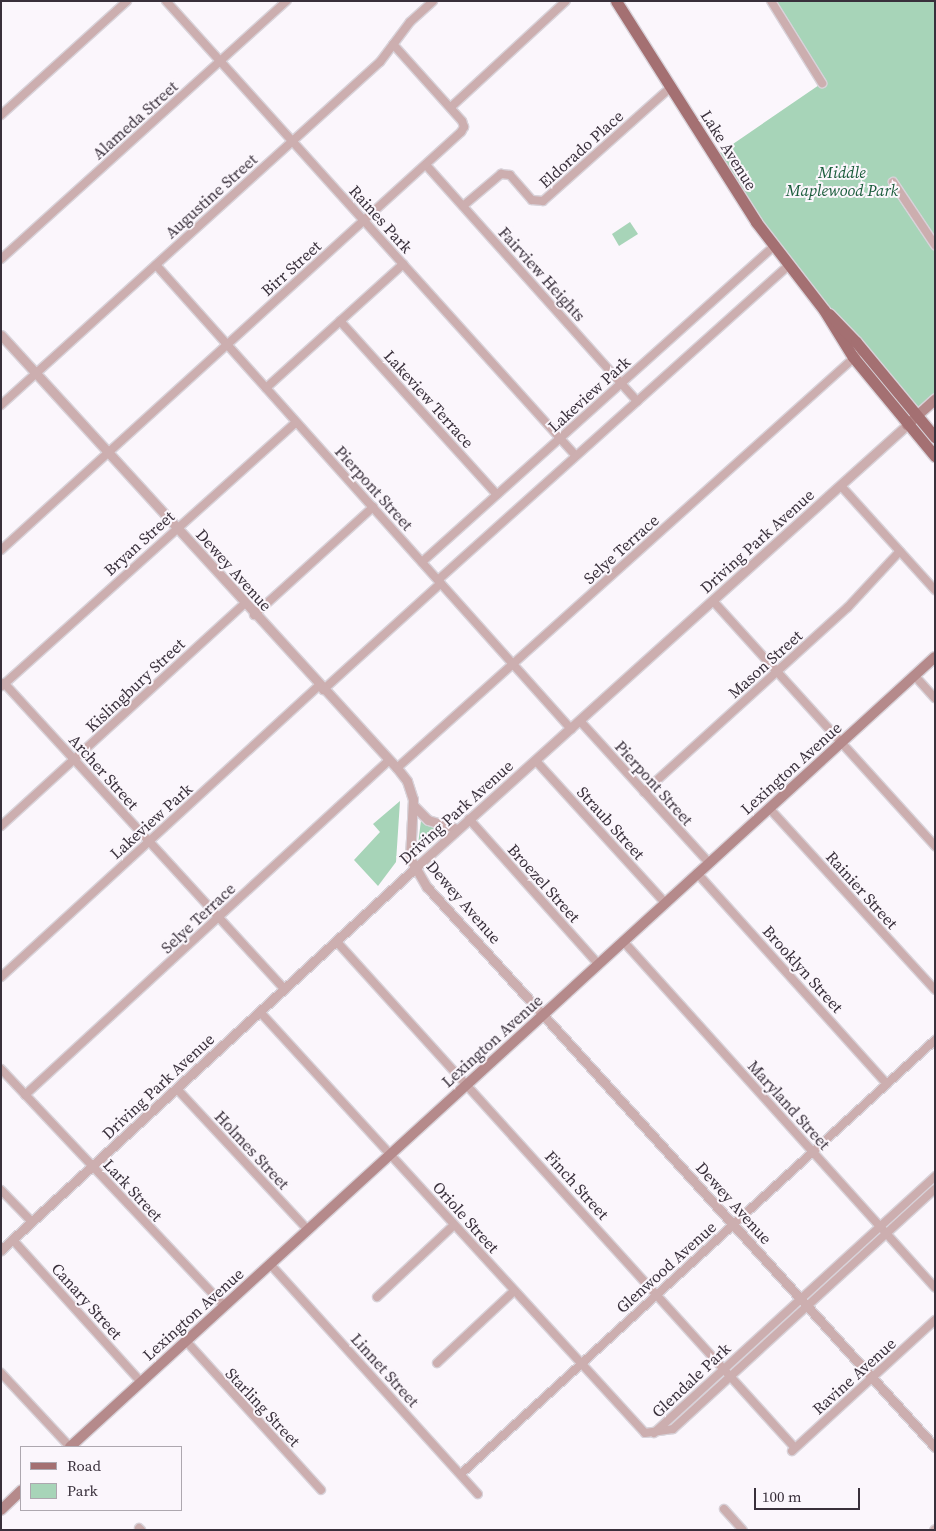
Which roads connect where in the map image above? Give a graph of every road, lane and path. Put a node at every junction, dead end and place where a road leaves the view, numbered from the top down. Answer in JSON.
{"nodes":[{"id":1,"x":127,"y":1,"type":"edge"},
{"id":2,"x":166,"y":1,"type":"edge"},
{"id":3,"x":287,"y":1,"type":"edge"},
{"id":4,"x":433,"y":1,"type":"edge"},
{"id":5,"x":566,"y":1,"type":"edge"},
{"id":6,"x":616,"y":1,"type":"edge"},
{"id":7,"x":772,"y":1,"type":"edge"},
{"id":8,"x":393,"y":44,"type":"junction"},
{"id":9,"x":220,"y":62,"type":"junction"},
{"id":10,"x":822,"y":83,"type":"dead end"},
{"id":11,"x":670,"y":88,"type":"junction"},
{"id":12,"x":451,"y":107,"type":"junction"},
{"id":13,"x":1,"y":116,"type":"edge"},
{"id":14,"x":292,"y":141,"type":"junction"},
{"id":15,"x":426,"y":165,"type":"junction"},
{"id":16,"x":893,"y":182,"type":"dead end"},
{"id":17,"x":463,"y":206,"type":"junction"},
{"id":18,"x":364,"y":221,"type":"junction"},
{"id":19,"x":935,"y":245,"type":"edge"},
{"id":20,"x":774,"y":246,"type":"junction"},
{"id":21,"x":1,"y":259,"type":"edge"},
{"id":22,"x":403,"y":264,"type":"junction"},
{"id":23,"x":156,"y":265,"type":"junction"},
{"id":24,"x":789,"y":265,"type":"junction"},
{"id":25,"x":824,"y":310,"type":"junction"},
{"id":26,"x":340,"y":321,"type":"junction"},
{"id":27,"x":1,"y":335,"type":"edge"},
{"id":28,"x":228,"y":345,"type":"junction"},
{"id":29,"x":863,"y":350,"type":"junction"},
{"id":30,"x":853,"y":357,"type":"junction"},
{"id":31,"x":36,"y":373,"type":"junction"},
{"id":32,"x":621,"y":383,"type":"junction"},
{"id":33,"x":266,"y":388,"type":"junction"},
{"id":34,"x":935,"y":400,"type":"edge"},
{"id":35,"x":637,"y":401,"type":"junction"},
{"id":36,"x":1,"y":405,"type":"edge"},
{"id":37,"x":916,"y":417,"type":"junction"},
{"id":38,"x":296,"y":422,"type":"junction"},
{"id":39,"x":907,"y":425,"type":"junction"},
{"id":40,"x":935,"y":437,"type":"edge"},
{"id":41,"x":560,"y":438,"type":"junction"},
{"id":42,"x":107,"y":452,"type":"junction"},
{"id":43,"x":576,"y":456,"type":"junction"},
{"id":44,"x":935,"y":456,"type":"edge"},
{"id":45,"x":841,"y":486,"type":"junction"},
{"id":46,"x":497,"y":495,"type":"junction"},
{"id":47,"x":373,"y":507,"type":"junction"},
{"id":48,"x":176,"y":528,"type":"junction"},
{"id":49,"x":1,"y":550,"type":"edge"},
{"id":50,"x":900,"y":551,"type":"junction"},
{"id":51,"x":422,"y":562,"type":"junction"},
{"id":52,"x":440,"y":582,"type":"junction"},
{"id":53,"x":935,"y":590,"type":"edge"},
{"id":54,"x":713,"y":601,"type":"junction"},
{"id":55,"x":244,"y":604,"type":"junction"},
{"id":56,"x":254,"y":615,"type":"junction"},
{"id":57,"x":935,"y":657,"type":"edge"},
{"id":58,"x":514,"y":664,"type":"junction"},
{"id":59,"x":777,"y":671,"type":"junction"},
{"id":60,"x":914,"y":675,"type":"junction"},
{"id":61,"x":3,"y":685,"type":"edge"},
{"id":62,"x":321,"y":688,"type":"junction"},
{"id":63,"x":935,"y":698,"type":"edge"},
{"id":64,"x":580,"y":722,"type":"junction"},
{"id":65,"x":572,"y":729,"type":"junction"},
{"id":66,"x":841,"y":742,"type":"junction"},
{"id":67,"x":74,"y":760,"type":"junction"},
{"id":68,"x":389,"y":760,"type":"junction"},
{"id":69,"x":536,"y":761,"type":"junction"},
{"id":70,"x":397,"y":768,"type":"junction"},
{"id":71,"x":644,"y":792,"type":"junction"},
{"id":72,"x":414,"y":805,"type":"junction"},
{"id":73,"x":769,"y":808,"type":"junction"},
{"id":74,"x":468,"y":820,"type":"junction"},
{"id":75,"x":1,"y":826,"type":"edge"},
{"id":76,"x":458,"y":829,"type":"junction"},
{"id":77,"x":149,"y":842,"type":"junction"},
{"id":78,"x":935,"y":846,"type":"edge"},
{"id":79,"x":709,"y":863,"type":"junction"},
{"id":80,"x":414,"y":869,"type":"junction"},
{"id":81,"x":698,"y":873,"type":"junction"},
{"id":82,"x":665,"y":903,"type":"junction"},
{"id":83,"x":219,"y":918,"type":"junction"},
{"id":84,"x":623,"y":941,"type":"junction"},
{"id":85,"x":337,"y":942,"type":"junction"},
{"id":86,"x":598,"y":964,"type":"junction"},
{"id":87,"x":1,"y":977,"type":"edge"},
{"id":88,"x":285,"y":990,"type":"junction"},
{"id":89,"x":935,"y":990,"type":"edge"},
{"id":90,"x":260,"y":1012,"type":"junction"},
{"id":91,"x":544,"y":1014,"type":"junction"},
{"id":92,"x":935,"y":1040,"type":"edge"},
{"id":93,"x":1,"y":1069,"type":"edge"},
{"id":94,"x":467,"y":1084,"type":"junction"},
{"id":95,"x":887,"y":1084,"type":"junction"},
{"id":96,"x":177,"y":1089,"type":"junction"},
{"id":97,"x":25,"y":1095,"type":"junction"},
{"id":98,"x":813,"y":1152,"type":"junction"},
{"id":99,"x":390,"y":1154,"type":"junction"},
{"id":100,"x":92,"y":1166,"type":"junction"},
{"id":101,"x":935,"y":1176,"type":"edge"},
{"id":102,"x":935,"y":1189,"type":"edge"},
{"id":103,"x":1,"y":1190,"type":"edge"},
{"id":104,"x":32,"y":1222,"type":"junction"},
{"id":105,"x":734,"y":1224,"type":"junction"},
{"id":106,"x":454,"y":1225,"type":"junction"},
{"id":107,"x":880,"y":1226,"type":"junction"},
{"id":108,"x":308,"y":1230,"type":"junction"},
{"id":109,"x":887,"y":1233,"type":"junction"},
{"id":110,"x":13,"y":1240,"type":"junction"},
{"id":111,"x":1,"y":1250,"type":"edge"},
{"id":112,"x":270,"y":1264,"type":"junction"},
{"id":113,"x":935,"y":1286,"type":"edge"},
{"id":114,"x":514,"y":1292,"type":"junction"},
{"id":115,"x":657,"y":1294,"type":"junction"},
{"id":116,"x":377,"y":1297,"type":"dead end"},
{"id":117,"x":801,"y":1299,"type":"junction"},
{"id":118,"x":224,"y":1306,"type":"junction"},
{"id":119,"x":807,"y":1306,"type":"junction"},
{"id":120,"x":935,"y":1320,"type":"edge"},
{"id":121,"x":186,"y":1341,"type":"junction"},
{"id":122,"x":437,"y":1362,"type":"dead end"},
{"id":123,"x":580,"y":1364,"type":"junction"},
{"id":124,"x":724,"y":1369,"type":"junction"},
{"id":125,"x":1,"y":1373,"type":"edge"},
{"id":126,"x":730,"y":1376,"type":"junction"},
{"id":127,"x":872,"y":1378,"type":"junction"},
{"id":128,"x":141,"y":1382,"type":"junction"},
{"id":129,"x":654,"y":1433,"type":"junction"},
{"id":130,"x":69,"y":1446,"type":"edge"},
{"id":131,"x":71,"y":1446,"type":"edge"},
{"id":132,"x":935,"y":1447,"type":"edge"},
{"id":133,"x":793,"y":1450,"type":"joint"},
{"id":134,"x":461,"y":1474,"type":"junction"},
{"id":135,"x":321,"y":1490,"type":"dead end"},
{"id":136,"x":20,"y":1493,"type":"edge"},
{"id":137,"x":478,"y":1494,"type":"dead end"},
{"id":138,"x":724,"y":1509,"type":"dead end"},
{"id":139,"x":1,"y":1510,"type":"edge"},
{"id":140,"x":743,"y":1530,"type":"edge"}],
"edges":[{"from":1,"to":13,"type":"street"},
{"from":2,"to":9,"type":"street","name":"Raines Park"},
{"from":3,"to":9,"type":"street","name":"Alameda Street"},
{"from":4,"to":8,"type":"street","name":"Augustine Street"},
{"from":5,"to":12,"type":"street"},
{"from":6,"to":11,"type":"main road","name":"Lake Avenue"},
{"from":7,"to":10,"type":"street"},
{"from":8,"to":12,"type":"street"},
{"from":8,"to":14,"type":"street","name":"Augustine Street"},
{"from":9,"to":14,"type":"street","name":"Raines Park"},
{"from":9,"to":21,"type":"street","name":"Alameda Street"},
{"from":11,"to":17,"type":"street","name":"Eldorado Place"},
{"from":11,"to":20,"type":"main road","name":"Lake Avenue"},
{"from":12,"to":15,"type":"street","name":"Birr Street"},
{"from":14,"to":18,"type":"street","name":"Raines Park"},
{"from":14,"to":23,"type":"street","name":"Augustine Street"},
{"from":15,"to":17,"type":"street","name":"Fairview Heights"},
{"from":15,"to":18,"type":"street","name":"Birr Street"},
{"from":16,"to":19,"type":"street"},
{"from":17,"to":32,"type":"street","name":"Fairview Heights"},
{"from":18,"to":22,"type":"street","name":"Raines Park"},
{"from":18,"to":28,"type":"street","name":"Birr Street"},
{"from":20,"to":24,"type":"main road","name":"Lake Avenue"},
{"from":20,"to":32,"type":"street","name":"Lakeview Park"},
{"from":22,"to":26,"type":"street"},
{"from":22,"to":41,"type":"street","name":"Raines Park"},
{"from":23,"to":28,"type":"street","name":"Pierpont Street"},
{"from":23,"to":31,"type":"street","name":"Augustine Street"},
{"from":24,"to":25,"type":"main road","name":"Lake Avenue"},
{"from":24,"to":35,"type":"street","name":"Lakeview Park"},
{"from":25,"to":29,"type":"main road","name":"Lake Avenue"},
{"from":25,"to":30,"type":"main road","name":"Lake Avenue"},
{"from":26,"to":33,"type":"street"},
{"from":26,"to":46,"type":"street","name":"Lakeview Terrace"},
{"from":27,"to":31,"type":"street","name":"Dewey Avenue"},
{"from":28,"to":33,"type":"street","name":"Pierpont Street"},
{"from":28,"to":42,"type":"street","name":"Birr Street"},
{"from":29,"to":30,"type":"street","name":"Selye Terrace"},
{"from":29,"to":37,"type":"main road","name":"Lake Avenue"},
{"from":30,"to":39,"type":"main road","name":"Lake Avenue"},
{"from":30,"to":58,"type":"street","name":"Selye Terrace"},
{"from":31,"to":36,"type":"street","name":"Augustine Street"},
{"from":31,"to":42,"type":"street","name":"Dewey Avenue"},
{"from":32,"to":35,"type":"street","name":"Fairview Heights"},
{"from":32,"to":41,"type":"street","name":"Lakeview Park"},
{"from":33,"to":38,"type":"street","name":"Pierpont Street"},
{"from":34,"to":37,"type":"main road","name":"Driving Park Avenue"},
{"from":35,"to":43,"type":"street","name":"Lakeview Park"},
{"from":37,"to":39,"type":"main road","name":"Driving Park Avenue"},
{"from":37,"to":40,"type":"main road","name":"Lake Avenue"},
{"from":38,"to":47,"type":"street","name":"Pierpont Street"},
{"from":38,"to":48,"type":"street","name":"Bryan Street"},
{"from":39,"to":44,"type":"main road","name":"Lake Avenue"},
{"from":39,"to":45,"type":"street","name":"Driving Park Avenue"},
{"from":41,"to":43,"type":"street","name":"Raines Park"},
{"from":41,"to":46,"type":"street","name":"Lakeview Park"},
{"from":42,"to":48,"type":"street","name":"Dewey Avenue"},
{"from":42,"to":49,"type":"street","name":"Birr Street"},
{"from":43,"to":52,"type":"street","name":"Lakeview Park"},
{"from":45,"to":50,"type":"street"},
{"from":45,"to":54,"type":"street","name":"Driving Park Avenue"},
{"from":46,"to":51,"type":"street","name":"Lakeview Park"},
{"from":47,"to":51,"type":"street","name":"Pierpont Street"},
{"from":47,"to":56,"type":"street"},
{"from":48,"to":55,"type":"street","name":"Dewey Avenue"},
{"from":48,"to":61,"type":"street","name":"Bryan Street"},
{"from":50,"to":53,"type":"street"},
{"from":50,"to":59,"type":"street","name":"Mason Street"},
{"from":51,"to":52,"type":"street","name":"Pierpont Street"},
{"from":52,"to":58,"type":"street","name":"Pierpont Street"},
{"from":52,"to":62,"type":"street","name":"Lakeview Park"},
{"from":54,"to":59,"type":"street"},
{"from":54,"to":64,"type":"street","name":"Driving Park Avenue"},
{"from":55,"to":56,"type":"street","name":"Dewey Avenue"},
{"from":55,"to":67,"type":"street","name":"Kislingbury Street"},
{"from":56,"to":62,"type":"street","name":"Dewey Avenue"},
{"from":57,"to":60,"type":"main road","name":"Lexington Avenue"},
{"from":58,"to":65,"type":"street","name":"Pierpont Street"},
{"from":58,"to":70,"type":"street","name":"Selye Terrace"},
{"from":59,"to":66,"type":"street"},
{"from":59,"to":71,"type":"street","name":"Mason Street"},
{"from":60,"to":63,"type":"street"},
{"from":60,"to":66,"type":"main road","name":"Lexington Avenue"},
{"from":61,"to":67,"type":"street","name":"Archer Street"},
{"from":62,"to":68,"type":"street","name":"Dewey Avenue"},
{"from":62,"to":77,"type":"street","name":"Lakeview Park"},
{"from":64,"to":65,"type":"street","name":"Driving Park Avenue"},
{"from":64,"to":71,"type":"street","name":"Pierpont Street"},
{"from":65,"to":69,"type":"street","name":"Driving Park Avenue"},
{"from":66,"to":73,"type":"main road","name":"Lexington Avenue"},
{"from":66,"to":78,"type":"street"},
{"from":67,"to":75,"type":"street","name":"Kislingbury Street"},
{"from":67,"to":77,"type":"street","name":"Archer Street"},
{"from":68,"to":70,"type":"street","name":"Dewey Avenue"},
{"from":68,"to":83,"type":"street","name":"Selye Terrace"},
{"from":69,"to":74,"type":"street","name":"Driving Park Avenue"},
{"from":69,"to":82,"type":"street","name":"Straub Street"},
{"from":70,"to":72,"type":"street","name":"Dewey Avenue"},
{"from":71,"to":79,"type":"street","name":"Pierpont Street"},
{"from":72,"to":76,"type":"street"},
{"from":72,"to":80,"type":"street","name":"Dewey Avenue"},
{"from":73,"to":79,"type":"main road","name":"Lexington Avenue"},
{"from":73,"to":89,"type":"street","name":"Rainier Street"},
{"from":74,"to":76,"type":"street","name":"Driving Park Avenue"},
{"from":74,"to":86,"type":"street","name":"Broezel Street"},
{"from":76,"to":80,"type":"street","name":"Driving Park Avenue"},
{"from":77,"to":83,"type":"street","name":"Archer Street"},
{"from":77,"to":87,"type":"street","name":"Lakeview Park"},
{"from":79,"to":81,"type":"main road","name":"Lexington Avenue"},
{"from":80,"to":85,"type":"street","name":"Driving Park Avenue"},
{"from":80,"to":91,"type":"street","name":"Dewey Avenue"},
{"from":81,"to":82,"type":"main road","name":"Lexington Avenue"},
{"from":81,"to":95,"type":"street","name":"Brooklyn Street"},
{"from":82,"to":84,"type":"main road","name":"Lexington Avenue"},
{"from":83,"to":88,"type":"street","name":"Archer Street"},
{"from":83,"to":97,"type":"street","name":"Selye Terrace"},
{"from":84,"to":86,"type":"main road","name":"Lexington Avenue"},
{"from":84,"to":98,"type":"street","name":"Maryland Street"},
{"from":85,"to":88,"type":"street","name":"Driving Park Avenue"},
{"from":85,"to":94,"type":"street","name":"Finch Street"},
{"from":86,"to":91,"type":"main road","name":"Lexington Avenue"},
{"from":88,"to":90,"type":"street","name":"Driving Park Avenue"},
{"from":90,"to":96,"type":"street","name":"Driving Park Avenue"},
{"from":90,"to":99,"type":"street","name":"Oriole Street"},
{"from":91,"to":94,"type":"main road","name":"Lexington Avenue"},
{"from":91,"to":105,"type":"street","name":"Dewey Avenue"},
{"from":92,"to":95,"type":"street","name":"Glenwood Avenue"},
{"from":93,"to":97,"type":"street","name":"Lark Street"},
{"from":94,"to":99,"type":"main road","name":"Lexington Avenue"},
{"from":94,"to":115,"type":"street","name":"Finch Street"},
{"from":95,"to":98,"type":"street","name":"Glenwood Avenue"},
{"from":96,"to":100,"type":"street","name":"Driving Park Avenue"},
{"from":96,"to":108,"type":"street","name":"Holmes Street"},
{"from":97,"to":100,"type":"street","name":"Lark Street"},
{"from":98,"to":105,"type":"street","name":"Glenwood Avenue"},
{"from":98,"to":107,"type":"street","name":"Maryland Street"},
{"from":99,"to":106,"type":"street","name":"Oriole Street"},
{"from":99,"to":108,"type":"main road","name":"Lexington Avenue"},
{"from":100,"to":104,"type":"street","name":"Driving Park Avenue"},
{"from":100,"to":118,"type":"street","name":"Lark Street"},
{"from":101,"to":107,"type":"street","name":"Glendale Park"},
{"from":102,"to":109,"type":"street","name":"Glendale Park"},
{"from":103,"to":104,"type":"street"},
{"from":104,"to":110,"type":"street","name":"Driving Park Avenue"},
{"from":105,"to":115,"type":"street","name":"Glenwood Avenue"},
{"from":105,"to":117,"type":"street","name":"Dewey Avenue"},
{"from":106,"to":114,"type":"street","name":"Oriole Street"},
{"from":106,"to":116,"type":"street"},
{"from":107,"to":109,"type":"street","name":"Maryland Street"},
{"from":107,"to":117,"type":"street","name":"Glendale Park"},
{"from":108,"to":112,"type":"main road","name":"Lexington Avenue"},
{"from":109,"to":113,"type":"street","name":"Maryland Street"},
{"from":109,"to":119,"type":"street","name":"Glendale Park"},
{"from":110,"to":111,"type":"street","name":"Driving Park Avenue"},
{"from":110,"to":128,"type":"street","name":"Canary Street"},
{"from":112,"to":118,"type":"main road","name":"Lexington Avenue"},
{"from":112,"to":134,"type":"street","name":"Linnet Street"},
{"from":114,"to":122,"type":"street"},
{"from":114,"to":123,"type":"street","name":"Oriole Street"},
{"from":115,"to":123,"type":"street","name":"Glenwood Avenue"},
{"from":115,"to":124,"type":"street","name":"Finch Street"},
{"from":117,"to":119,"type":"street","name":"Dewey Avenue"},
{"from":117,"to":124,"type":"street","name":"Glendale Park"},
{"from":118,"to":121,"type":"main road","name":"Lexington Avenue"},
{"from":119,"to":126,"type":"street","name":"Glendale Park"},
{"from":119,"to":127,"type":"street","name":"Dewey Avenue"},
{"from":120,"to":127,"type":"street","name":"Ravine Avenue"},
{"from":121,"to":128,"type":"main road","name":"Lexington Avenue"},
{"from":121,"to":135,"type":"street","name":"Starling Street"},
{"from":123,"to":129,"type":"street","name":"Oriole Street"},
{"from":123,"to":134,"type":"street","name":"Glenwood Avenue"},
{"from":124,"to":126,"type":"street","name":"Finch Street"},
{"from":124,"to":129,"type":"street","name":"Glendale Park"},
{"from":125,"to":130,"type":"street"},
{"from":126,"to":129,"type":"street","name":"Glendale Park"},
{"from":126,"to":133,"type":"street","name":"Finch Street"},
{"from":127,"to":132,"type":"street","name":"Dewey Avenue"},
{"from":127,"to":133,"type":"street","name":"Ravine Avenue"},
{"from":128,"to":131,"type":"main road","name":"Lexington Avenue"},
{"from":134,"to":137,"type":"street","name":"Linnet Street"},
{"from":136,"to":139,"type":"main road"},
{"from":138,"to":140,"type":"street"}]}
